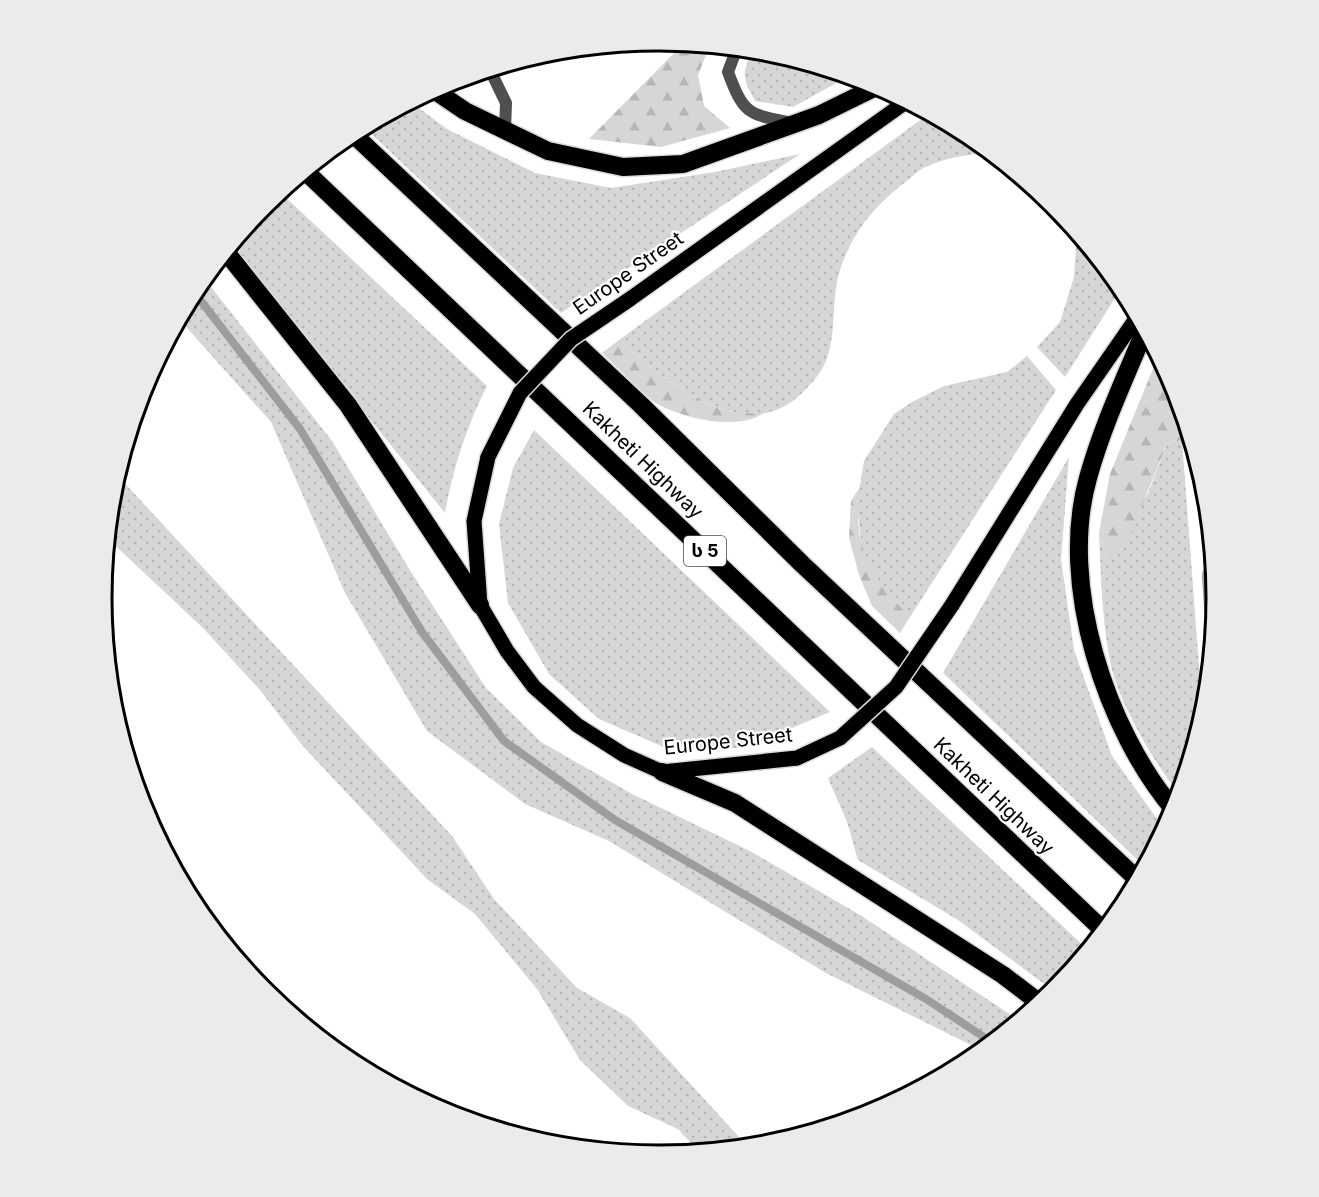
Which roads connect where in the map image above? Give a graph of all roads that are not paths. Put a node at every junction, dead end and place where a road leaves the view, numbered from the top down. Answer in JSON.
{"nodes":[{"id":1,"x":734,"y":56,"type":"edge"},
{"id":2,"x":494,"y":77,"type":"edge"},
{"id":3,"x":866,"y":92,"type":"edge"},
{"id":4,"x":443,"y":96,"type":"edge"},
{"id":5,"x":900,"y":106,"type":"edge"},
{"id":6,"x":793,"y":123,"type":"junction"},
{"id":7,"x":505,"y":130,"type":"junction"},
{"id":8,"x":360,"y":140,"type":"edge"},
{"id":9,"x":311,"y":177,"type":"edge"},
{"id":10,"x":231,"y":258,"type":"edge"},
{"id":11,"x":1133,"y":323,"type":"edge"},
{"id":12,"x":1141,"y":339,"type":"edge"},
{"id":13,"x":480,"y":605,"type":"junction"},
{"id":14,"x":662,"y":772,"type":"junction"},
{"id":15,"x":1168,"y":801,"type":"edge"},
{"id":16,"x":1132,"y":875,"type":"edge"},
{"id":17,"x":1098,"y":926,"type":"edge"},
{"id":18,"x":1033,"y":998,"type":"edge"}],
"edges":[{"from":1,"to":6,"type":"street"},
{"from":2,"to":7,"type":"street"},
{"from":3,"to":6,"type":"highway"},
{"from":4,"to":7,"type":"highway"},
{"from":5,"to":13,"type":"main road","name":"Europe Street","bridge":true},
{"from":6,"to":7,"type":"highway"},
{"from":8,"to":16,"type":"highway","name":"Kakheti Highway"},
{"from":9,"to":17,"type":"highway","name":"Kakheti Highway","number":"ს 5"},
{"from":10,"to":13,"type":"highway"},
{"from":11,"to":14,"type":"main road","name":"Europe Street","bridge":true},
{"from":12,"to":15,"type":"highway"},
{"from":13,"to":14,"type":"main road","name":"Europe Street"},
{"from":14,"to":18,"type":"highway"}]}
